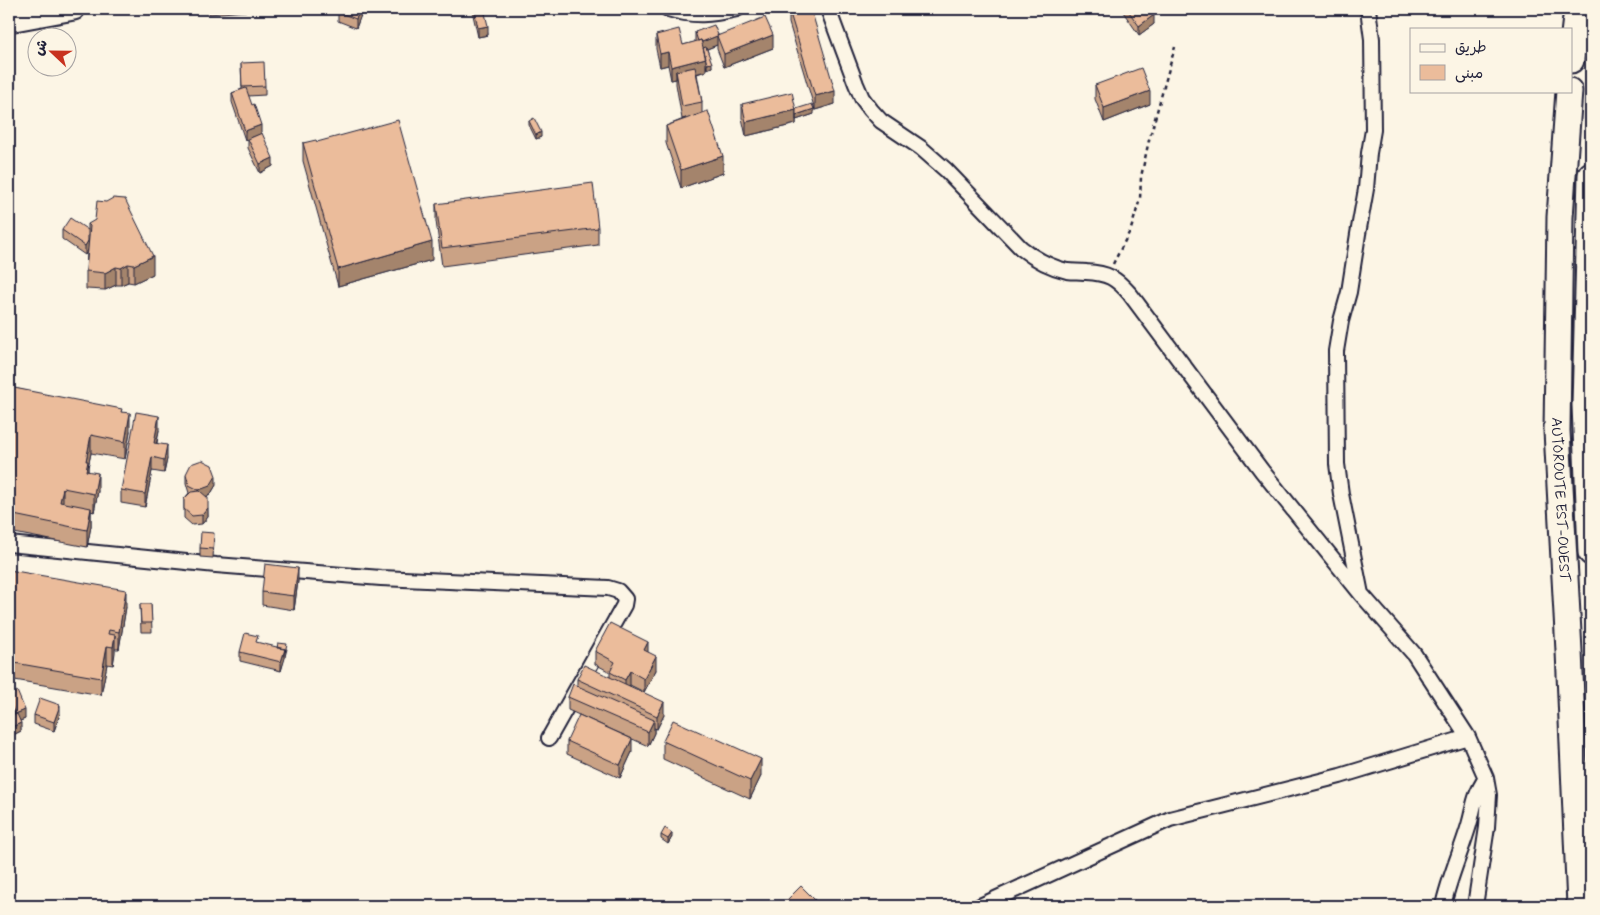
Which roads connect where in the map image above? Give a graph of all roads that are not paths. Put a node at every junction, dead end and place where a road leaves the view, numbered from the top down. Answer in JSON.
{"nodes":[{"id":1,"x":74,"y":9,"type":"edge"},
{"id":2,"x":668,"y":9,"type":"edge"},
{"id":3,"x":737,"y":9,"type":"edge"},
{"id":4,"x":828,"y":9,"type":"edge"},
{"id":5,"x":1368,"y":9,"type":"edge"},
{"id":6,"x":1577,"y":9,"type":"edge"},
{"id":7,"x":9,"y":21,"type":"edge"},
{"id":8,"x":1572,"y":52,"type":"edge"},
{"id":9,"x":1569,"y":92,"type":"edge"},
{"id":10,"x":1591,"y":175,"type":"edge"},
{"id":11,"x":9,"y":544,"type":"edge"},
{"id":12,"x":1591,"y":552,"type":"edge"},
{"id":13,"x":1362,"y":595,"type":"junction"},
{"id":14,"x":1468,"y":737,"type":"junction"},
{"id":15,"x":549,"y":738,"type":"dead end"},
{"id":16,"x":1486,"y":778,"type":"junction"},
{"id":17,"x":980,"y":906,"type":"edge"},
{"id":18,"x":1443,"y":906,"type":"edge"},
{"id":19,"x":1475,"y":906,"type":"edge"},
{"id":20,"x":1580,"y":906,"type":"edge"}],
"edges":[{"from":1,"to":7,"type":"main road"},
{"from":2,"to":3,"type":"street"},
{"from":4,"to":13,"type":"street"},
{"from":5,"to":13,"type":"street"},
{"from":6,"to":8,"type":"highway"},
{"from":9,"to":20,"type":"highway","name":"AUTOROUTE EST-OUEST"},
{"from":10,"to":12,"type":"highway","name":"AUTOROUTE EST-OUEST"},
{"from":11,"to":15,"type":"street"},
{"from":13,"to":14,"type":"street"},
{"from":14,"to":16,"type":"street"},
{"from":14,"to":17,"type":"street"},
{"from":16,"to":18,"type":"street"},
{"from":16,"to":19,"type":"street"}]}
